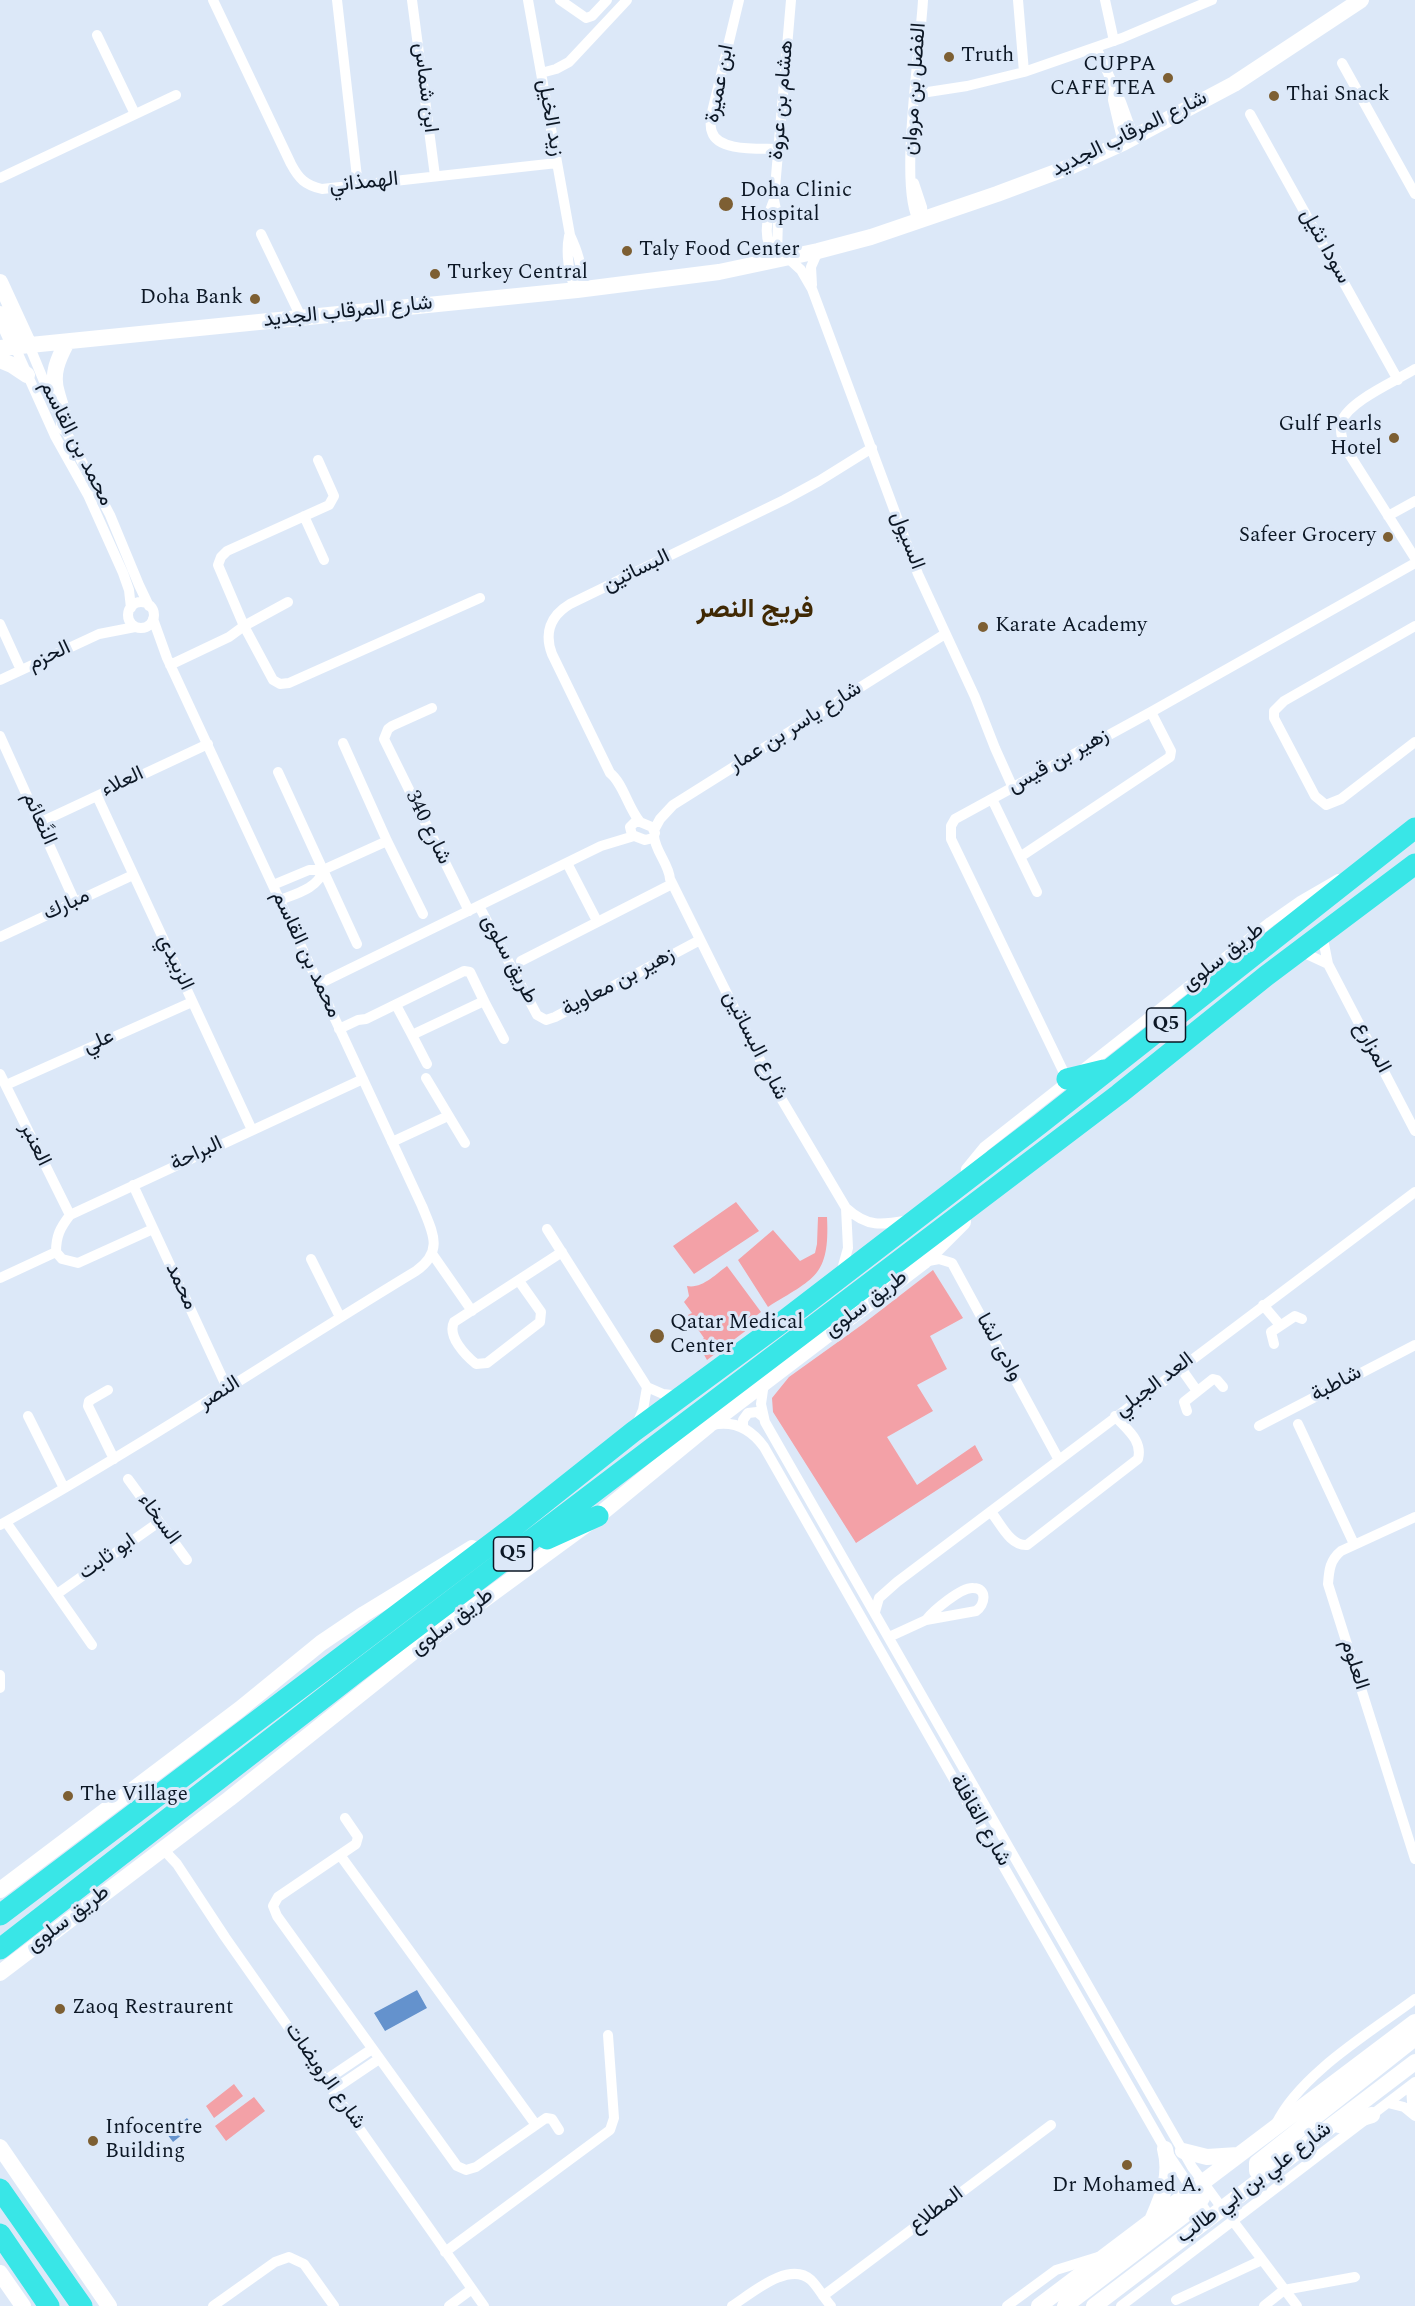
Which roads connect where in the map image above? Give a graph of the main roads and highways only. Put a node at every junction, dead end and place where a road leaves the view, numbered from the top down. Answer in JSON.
{"nodes":[{"id":1,"x":1361,"y":0,"type":"edge"},
{"id":2,"x":881,"y":232,"type":"junction"},
{"id":3,"x":780,"y":255,"type":"junction"},
{"id":4,"x":0,"y":282,"type":"edge"},
{"id":5,"x":0,"y":314,"type":"edge"},
{"id":6,"x":13,"y":341,"type":"edge"},
{"id":7,"x":67,"y":342,"type":"junction"},
{"id":8,"x":0,"y":360,"type":"edge"},
{"id":9,"x":27,"y":375,"type":"road end"},
{"id":10,"x":64,"y":427,"type":"road end"},
{"id":11,"x":1415,"y":828,"type":"edge"},
{"id":12,"x":1415,"y":864,"type":"edge"},
{"id":13,"x":1113,"y":1067,"type":"junction"},
{"id":14,"x":1067,"y":1079,"type":"road end"},
{"id":15,"x":1011,"y":1176,"type":"junction"},
{"id":16,"x":598,"y":1515,"type":"junction"},
{"id":17,"x":516,"y":1526,"type":"junction"},
{"id":18,"x":511,"y":1556,"type":"junction"},
{"id":19,"x":0,"y":1890,"type":"edge"},
{"id":20,"x":2,"y":1914,"type":"edge"},
{"id":21,"x":0,"y":1949,"type":"edge"},
{"id":22,"x":0,"y":1973,"type":"edge"},
{"id":23,"x":1415,"y":2022,"type":"edge"},
{"id":24,"x":1415,"y":2038,"type":"edge"},
{"id":25,"x":1415,"y":2062,"type":"edge"},
{"id":26,"x":1372,"y":2115,"type":"road end"},
{"id":27,"x":1330,"y":2127,"type":"junction"},
{"id":28,"x":0,"y":2147,"type":"edge"},
{"id":29,"x":1166,"y":2149,"type":"road end"},
{"id":30,"x":1184,"y":2151,"type":"road end"},
{"id":31,"x":1239,"y":2155,"type":"junction"},
{"id":32,"x":1272,"y":2171,"type":"junction"},
{"id":33,"x":0,"y":2189,"type":"edge"},
{"id":34,"x":1198,"y":2191,"type":"junction"},
{"id":35,"x":1152,"y":2219,"type":"junction"},
{"id":36,"x":0,"y":2234,"type":"edge"},
{"id":37,"x":0,"y":2272,"type":"edge"},
{"id":38,"x":22,"y":2306,"type":"edge"},
{"id":39,"x":49,"y":2306,"type":"edge"},
{"id":40,"x":82,"y":2306,"type":"edge"},
{"id":41,"x":109,"y":2306,"type":"edge"},
{"id":42,"x":1039,"y":2306,"type":"edge"},
{"id":43,"x":1065,"y":2306,"type":"edge"},
{"id":44,"x":1094,"y":2306,"type":"edge"}],
"edges":[{"from":1,"to":2,"type":"main road","name":"شارع المرقاب الجديد"},
{"from":2,"to":3,"type":"main road","name":"شارع المرقاب الجديد"},
{"from":2,"to":3,"type":"main road","name":"شارع المرقاب الجديد"},
{"from":3,"to":7,"type":"main road","name":"شارع المرقاب الجديد"},
{"from":4,"to":6,"type":"main road","name":"محمد بن القاسم"},
{"from":5,"to":6,"type":"main road","name":"محمد بن القاسم"},
{"from":6,"to":7,"type":"main road","name":"شارع المرقاب الجديد"},
{"from":7,"to":10,"type":"main road"},
{"from":8,"to":9,"type":"main road"},
{"from":11,"to":13,"type":"highway","name":"طريق سلوى","number":"Q5"},
{"from":12,"to":15,"type":"highway","name":"طريق سلوى","number":"Q5"},
{"from":13,"to":14,"type":"highway"},
{"from":13,"to":17,"type":"highway","name":"طريق سلوى","number":"Q5"},
{"from":15,"to":16,"type":"main road","name":"طريق سلوى","number":"Q5"},
{"from":15,"to":18,"type":"highway","name":"طريق سلوى","number":"Q5"},
{"from":16,"to":18,"type":"highway"},
{"from":16,"to":22,"type":"main road","name":"طريق سلوى"},
{"from":17,"to":19,"type":"main road","name":"طريق سلوى"},
{"from":17,"to":20,"type":"highway","name":"طريق سلوى","number":"Q5"},
{"from":18,"to":21,"type":"highway","name":"طريق سلوى","number":"Q5"},
{"from":23,"to":31,"type":"main road","name":"شارع علي بن ابي طالب"},
{"from":24,"to":32,"type":"main road"},
{"from":25,"to":27,"type":"main road","name":"شارع علي بن ابي طالب"},
{"from":26,"to":27,"type":"main road"},
{"from":27,"to":32,"type":"main road","name":"شارع علي بن ابي طالب"},
{"from":28,"to":41,"type":"main road"},
{"from":29,"to":35,"type":"main road"},
{"from":30,"to":31,"type":"main road"},
{"from":31,"to":34,"type":"main road","name":"شارع علي بن ابي طالب"},
{"from":32,"to":44,"type":"main road","name":"شارع علي بن ابي طالب"},
{"from":33,"to":40,"type":"highway"},
{"from":34,"to":35,"type":"main road","name":"شارع علي بن ابي طالب"},
{"from":34,"to":43,"type":"main road"},
{"from":35,"to":42,"type":"main road","name":"شارع علي بن ابي طالب"},
{"from":36,"to":39,"type":"highway"},
{"from":37,"to":38,"type":"main road"}]}
